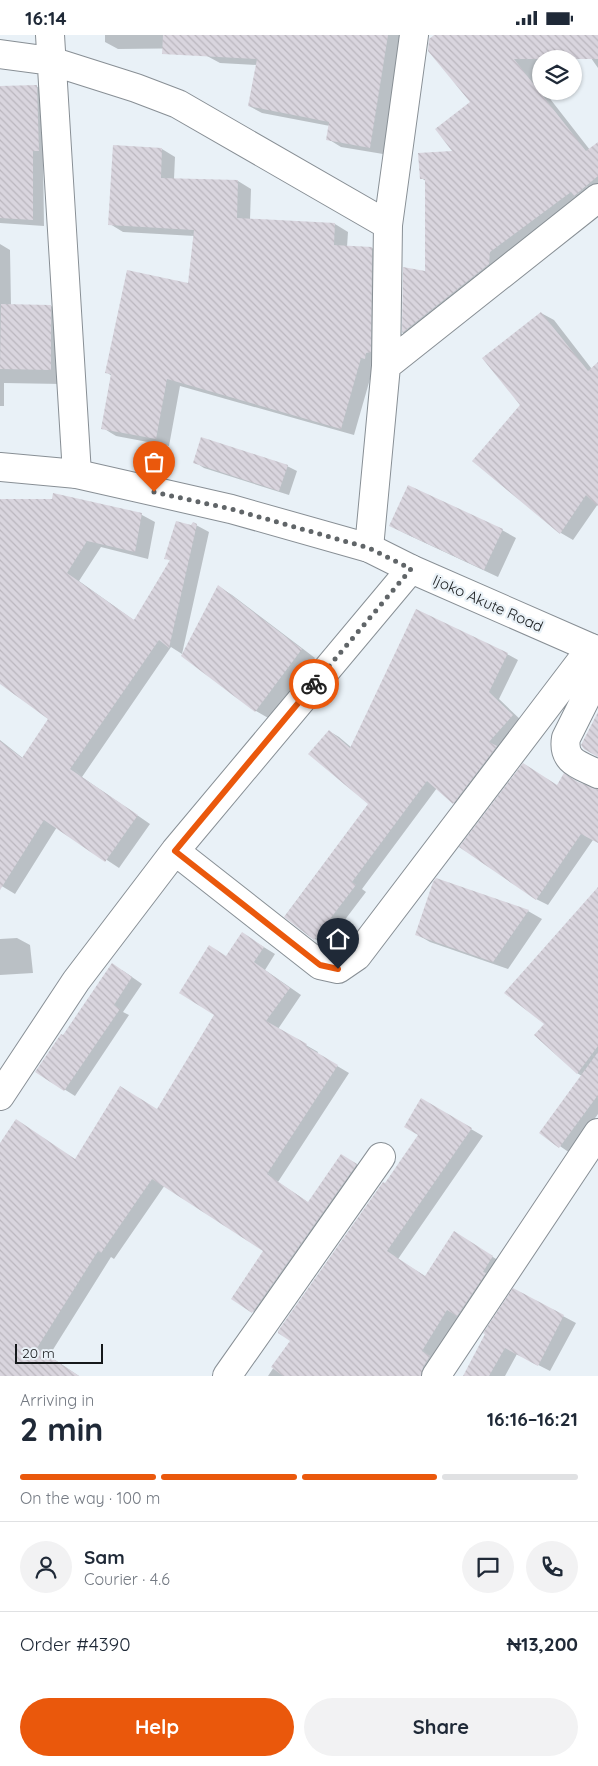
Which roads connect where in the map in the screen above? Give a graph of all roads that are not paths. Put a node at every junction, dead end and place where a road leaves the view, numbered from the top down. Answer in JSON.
{"nodes":[{"id":1,"x":414,"y":35,"type":"edge"},
{"id":2,"x":50,"y":48,"type":"edge"},
{"id":3,"x":0,"y":54,"type":"edge"},
{"id":4,"x":598,"y":198,"type":"edge"},
{"id":5,"x":388,"y":225,"type":"junction"},
{"id":6,"x":386,"y":366,"type":"junction"},
{"id":7,"x":0,"y":467,"type":"edge"},
{"id":8,"x":77,"y":474,"type":"junction"},
{"id":9,"x":369,"y":548,"type":"junction"},
{"id":10,"x":411,"y":569,"type":"junction"},
{"id":11,"x":594,"y":649,"type":"edge"},
{"id":12,"x":595,"y":686,"type":"edge"},
{"id":13,"x":598,"y":774,"type":"edge"},
{"id":14,"x":175,"y":851,"type":"junction"},
{"id":15,"x":0,"y":1096,"type":"edge"},
{"id":16,"x":598,"y":1133,"type":"edge"},
{"id":17,"x":381,"y":1157,"type":"dead end"},
{"id":18,"x":227,"y":1376,"type":"edge"},
{"id":19,"x":436,"y":1376,"type":"edge"}],
"edges":[{"from":1,"to":5,"type":"street"},
{"from":2,"to":3,"type":"street"},
{"from":2,"to":5,"type":"street"},
{"from":2,"to":8,"type":"street"},
{"from":4,"to":6,"type":"street"},
{"from":5,"to":6,"type":"street"},
{"from":6,"to":9,"type":"street"},
{"from":7,"to":8,"type":"street","name":"Ijoko Akute Road"},
{"from":8,"to":9,"type":"street","name":"Ijoko Akute Road"},
{"from":9,"to":10,"type":"street","name":"Ijoko Akute Road"},
{"from":10,"to":11,"type":"street","name":"Ijoko Akute Road"},
{"from":10,"to":14,"type":"street"},
{"from":11,"to":14,"type":"street"},
{"from":12,"to":13,"type":"street"},
{"from":14,"to":15,"type":"street"},
{"from":16,"to":19,"type":"street"},
{"from":17,"to":18,"type":"street"}]}
